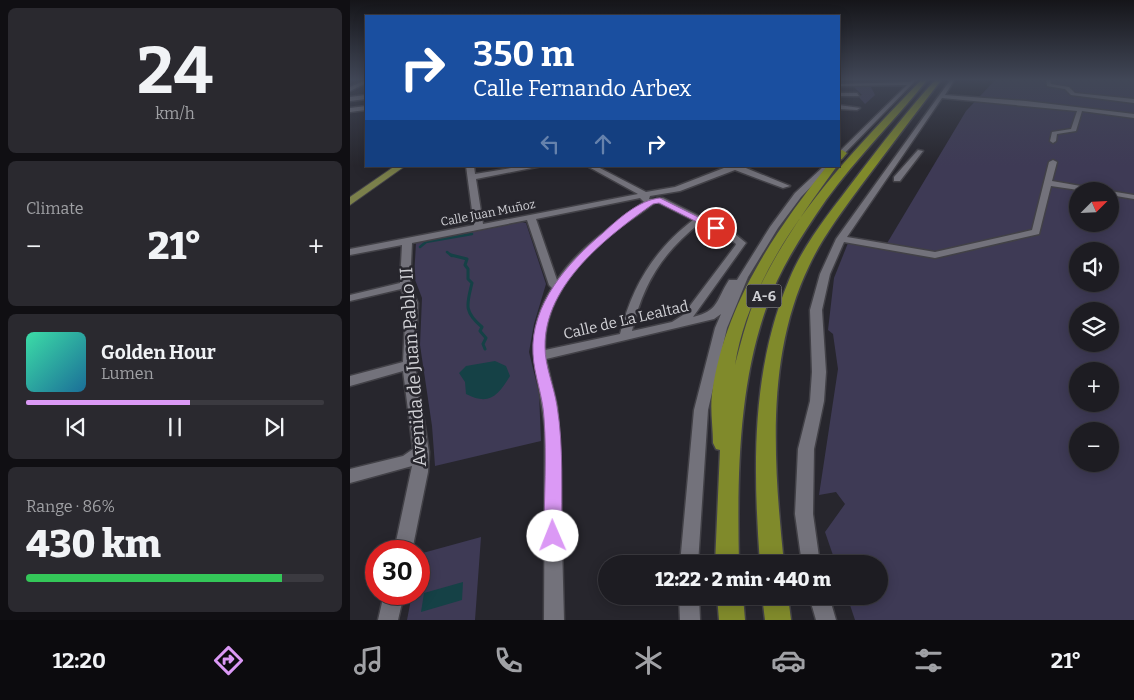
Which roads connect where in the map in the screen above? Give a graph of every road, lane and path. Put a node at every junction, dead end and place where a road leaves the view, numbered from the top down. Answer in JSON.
{"nodes":[{"id":1,"x":365,"y":108,"type":"edge"},
{"id":2,"x":888,"y":108,"type":"edge"},
{"id":3,"x":895,"y":108,"type":"edge"},
{"id":4,"x":915,"y":108,"type":"edge"},
{"id":5,"x":931,"y":108,"type":"edge"},
{"id":6,"x":1059,"y":108,"type":"edge"},
{"id":7,"x":350,"y":110,"type":"edge"},
{"id":8,"x":1080,"y":110,"type":"junction"},
{"id":9,"x":1134,"y":116,"type":"edge"},
{"id":10,"x":1053,"y":141,"type":"dead end"},
{"id":11,"x":920,"y":151,"type":"dead end"},
{"id":12,"x":840,"y":155,"type":"edge"},
{"id":13,"x":1052,"y":162,"type":"dead end"},
{"id":14,"x":399,"y":167,"type":"edge"},
{"id":15,"x":470,"y":167,"type":"edge"},
{"id":16,"x":533,"y":167,"type":"edge"},
{"id":17,"x":592,"y":167,"type":"edge"},
{"id":18,"x":736,"y":167,"type":"edge"},
{"id":19,"x":829,"y":167,"type":"edge"},
{"id":20,"x":829,"y":167,"type":"edge"},
{"id":21,"x":887,"y":169,"type":"junction"},
{"id":22,"x":902,"y":172,"type":"junction"},
{"id":23,"x":472,"y":177,"type":"junction"},
{"id":24,"x":897,"y":179,"type":"dead end"},
{"id":25,"x":1048,"y":183,"type":"junction"},
{"id":26,"x":786,"y":186,"type":"dead end"},
{"id":27,"x":1069,"y":186,"type":"edge"},
{"id":28,"x":1119,"y":195,"type":"edge"},
{"id":29,"x":653,"y":197,"type":"junction"},
{"id":30,"x":1134,"y":198,"type":"edge"},
{"id":31,"x":350,"y":202,"type":"edge"},
{"id":32,"x":531,"y":218,"type":"junction"},
{"id":33,"x":699,"y":220,"type":"junction"},
{"id":34,"x":479,"y":227,"type":"junction"},
{"id":35,"x":774,"y":227,"type":"junction"},
{"id":36,"x":841,"y":239,"type":"junction"},
{"id":37,"x":407,"y":241,"type":"junction"},
{"id":38,"x":350,"y":252,"type":"edge"},
{"id":39,"x":405,"y":285,"type":"junction"},
{"id":40,"x":558,"y":288,"type":"junction"},
{"id":41,"x":350,"y":298,"type":"edge"},
{"id":42,"x":671,"y":325,"type":"junction"},
{"id":43,"x":625,"y":336,"type":"junction"},
{"id":44,"x":539,"y":356,"type":"junction"},
{"id":45,"x":409,"y":365,"type":"junction"},
{"id":46,"x":350,"y":381,"type":"edge"},
{"id":47,"x":421,"y":452,"type":"junction"},
{"id":48,"x":350,"y":476,"type":"edge"},
{"id":49,"x":726,"y":496,"type":"junction"},
{"id":50,"x":405,"y":540,"type":"edge"},
{"id":51,"x":690,"y":555,"type":"edge"},
{"id":52,"x":727,"y":555,"type":"edge"},
{"id":53,"x":771,"y":555,"type":"edge"},
{"id":54,"x":810,"y":555,"type":"edge"},
{"id":55,"x":391,"y":605,"type":"edge"},
{"id":56,"x":689,"y":605,"type":"edge"},
{"id":57,"x":731,"y":605,"type":"edge"},
{"id":58,"x":777,"y":605,"type":"edge"},
{"id":59,"x":822,"y":605,"type":"edge"},
{"id":60,"x":388,"y":620,"type":"edge"},
{"id":61,"x":554,"y":620,"type":"edge"},
{"id":62,"x":690,"y":620,"type":"edge"},
{"id":63,"x":732,"y":620,"type":"edge"},
{"id":64,"x":778,"y":620,"type":"edge"},
{"id":65,"x":826,"y":620,"type":"edge"}],
"edges":[{"from":1,"to":7,"type":"street"},
{"from":2,"to":12,"type":"street"},
{"from":3,"to":49,"type":"highway","number":"A-6"},
{"from":4,"to":53,"type":"highway","number":"A-6"},
{"from":5,"to":21,"type":"street"},
{"from":6,"to":8,"type":"street"},
{"from":8,"to":9,"type":"street"},
{"from":8,"to":10,"type":"street"},
{"from":11,"to":22,"type":"street"},
{"from":13,"to":25,"type":"street"},
{"from":14,"to":31,"type":"main road"},
{"from":15,"to":23,"type":"street"},
{"from":16,"to":23,"type":"street"},
{"from":17,"to":29,"type":"street"},
{"from":18,"to":26,"type":"street"},
{"from":18,"to":29,"type":"street"},
{"from":19,"to":49,"type":"highway"},
{"from":20,"to":35,"type":"street"},
{"from":21,"to":22,"type":"street"},
{"from":21,"to":36,"type":"street"},
{"from":22,"to":24,"type":"street"},
{"from":23,"to":34,"type":"street"},
{"from":25,"to":27,"type":"street"},
{"from":25,"to":36,"type":"street"},
{"from":28,"to":30,"type":"street"},
{"from":29,"to":32,"type":"street","name":"Calle Juan Muñoz"},
{"from":29,"to":33,"type":"street"},
{"from":29,"to":40,"type":"street"},
{"from":32,"to":34,"type":"street","name":"Calle Juan Muñoz"},
{"from":32,"to":40,"type":"street"},
{"from":33,"to":42,"type":"street"},
{"from":33,"to":43,"type":"street"},
{"from":34,"to":37,"type":"street","name":"Calle Juan Muñoz"},
{"from":35,"to":42,"type":"street","name":"Calle de La Lealtad"},
{"from":35,"to":51,"type":"street"},
{"from":36,"to":54,"type":"street"},
{"from":37,"to":38,"type":"street","name":"Calle Juan Muñoz"},
{"from":37,"to":39,"type":"street","name":"Avenida de Juan Pablo II"},
{"from":39,"to":41,"type":"street"},
{"from":39,"to":45,"type":"street","name":"Avenida de Juan Pablo II"},
{"from":40,"to":44,"type":"street"},
{"from":42,"to":43,"type":"street","name":"Calle de La Lealtad"},
{"from":43,"to":44,"type":"street","name":"Calle de La Lealtad"},
{"from":44,"to":61,"type":"street"},
{"from":45,"to":46,"type":"street"},
{"from":45,"to":47,"type":"street","name":"Avenida de Juan Pablo II"},
{"from":47,"to":48,"type":"street"},
{"from":47,"to":50,"type":"street","name":"Avenida de Juan Pablo II"},
{"from":49,"to":52,"type":"highway","number":"A-6"},
{"from":55,"to":60,"type":"street"},
{"from":56,"to":62,"type":"street"},
{"from":57,"to":63,"type":"highway"},
{"from":58,"to":64,"type":"highway"},
{"from":59,"to":65,"type":"street"}]}
